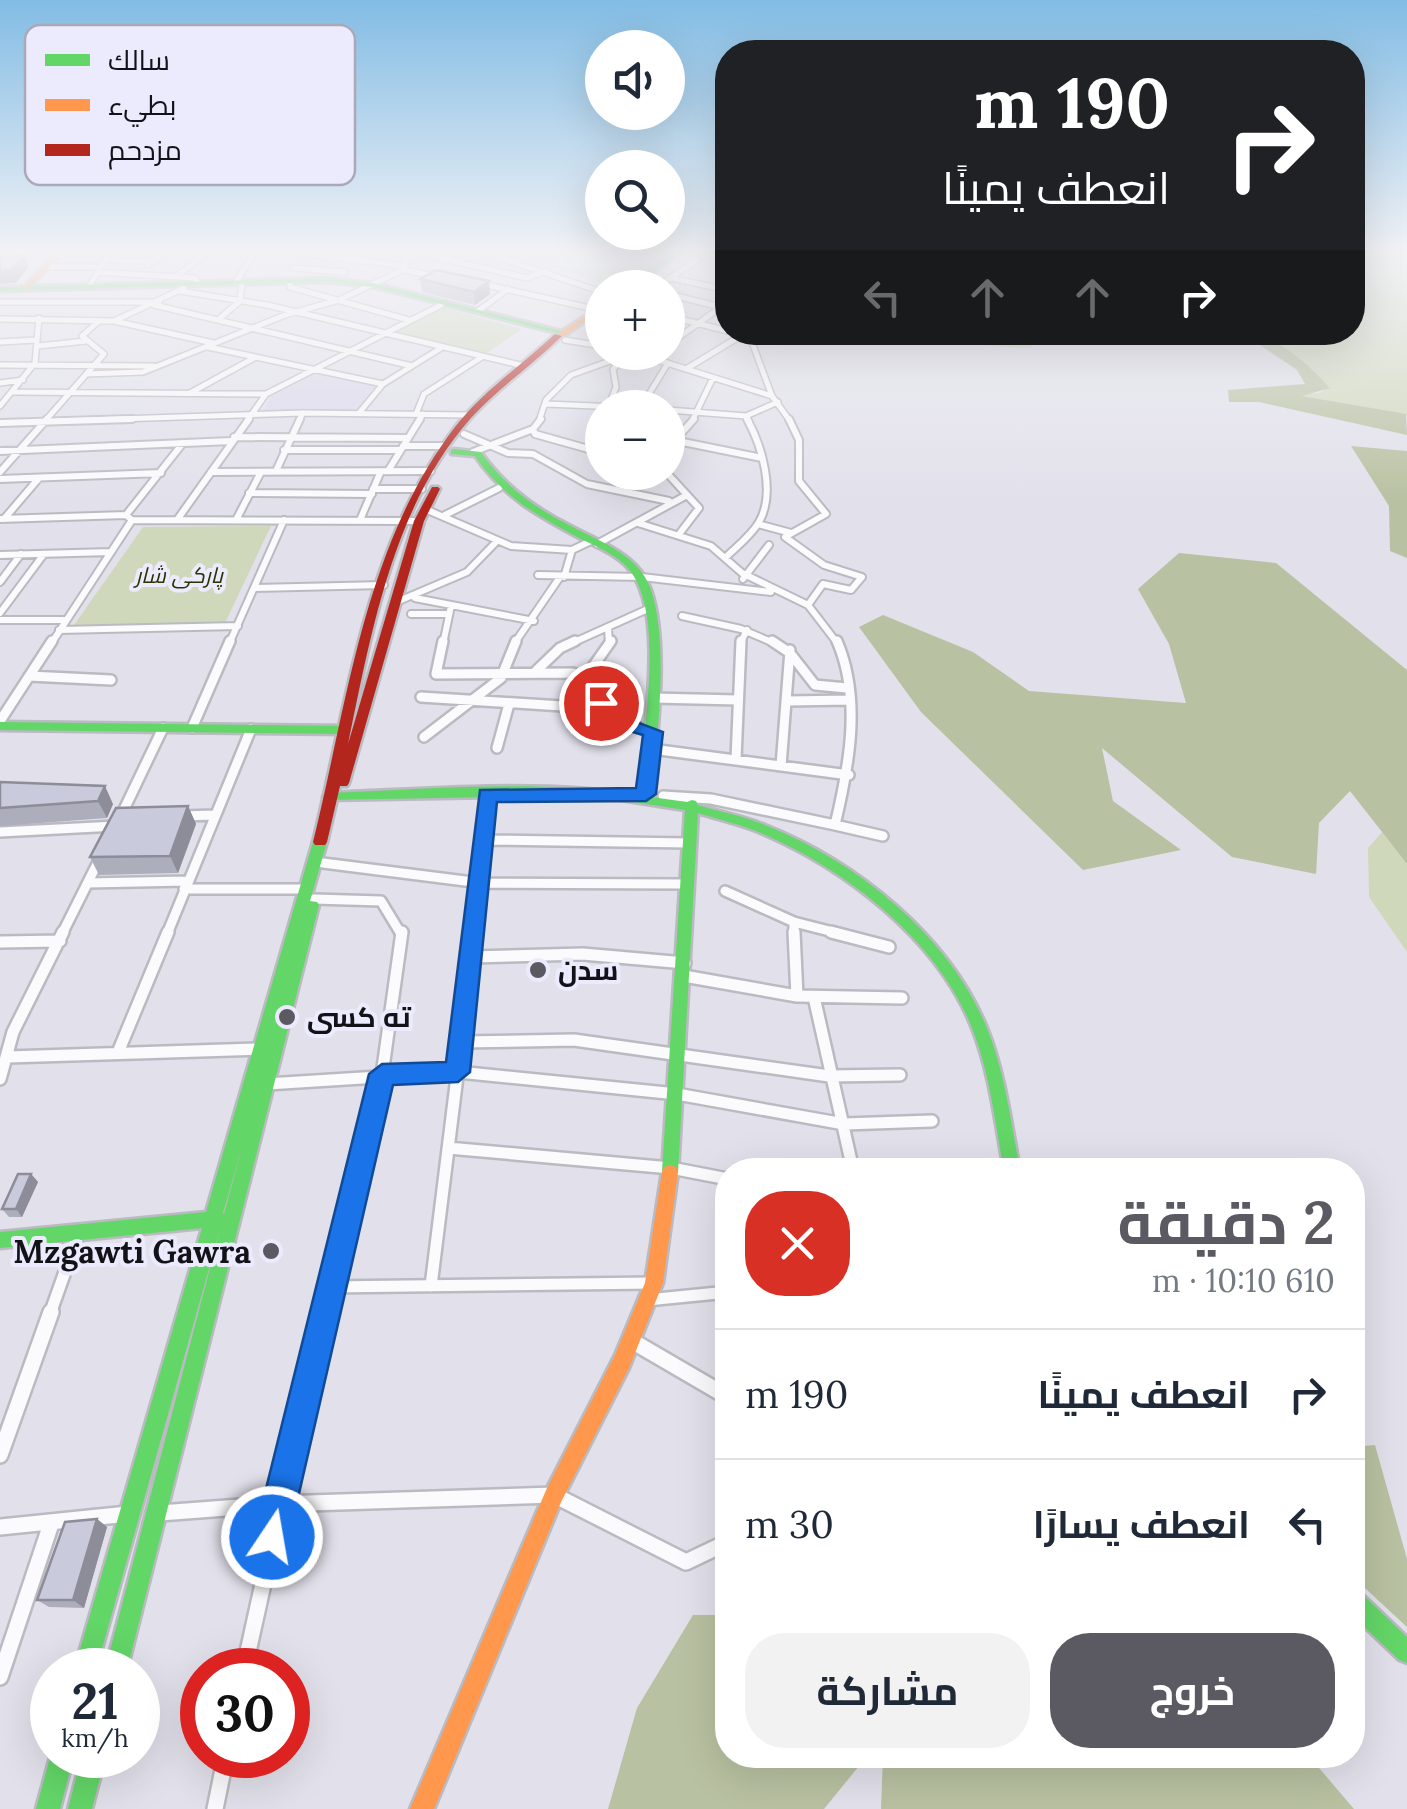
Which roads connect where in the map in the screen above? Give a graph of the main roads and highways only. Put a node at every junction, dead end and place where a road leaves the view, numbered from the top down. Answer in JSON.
{"nodes":[{"id":1,"x":557,"y":334,"type":"edge"},
{"id":2,"x":558,"y":334,"type":"edge"},
{"id":3,"x":571,"y":334,"type":"edge"},
{"id":4,"x":567,"y":337,"type":"junction"},
{"id":5,"x":449,"y":449,"type":"junction"},
{"id":6,"x":416,"y":517,"type":"junction"},
{"id":7,"x":0,"y":724,"type":"edge"},
{"id":8,"x":344,"y":730,"type":"junction"},
{"id":9,"x":646,"y":794,"type":"junction"},
{"id":10,"x":334,"y":797,"type":"junction"},
{"id":11,"x":692,"y":804,"type":"junction"},
{"id":12,"x":309,"y":894,"type":"junction"},
{"id":13,"x":1009,"y":1158,"type":"edge"},
{"id":14,"x":233,"y":1218,"type":"junction"},
{"id":15,"x":207,"y":1220,"type":"junction"},
{"id":16,"x":0,"y":1240,"type":"edge"},
{"id":17,"x":1365,"y":1612,"type":"edge"},
{"id":18,"x":91,"y":1648,"type":"edge"},
{"id":19,"x":122,"y":1648,"type":"edge"},
{"id":20,"x":1407,"y":1652,"type":"edge"},
{"id":21,"x":56,"y":1778,"type":"edge"},
{"id":22,"x":88,"y":1778,"type":"edge"},
{"id":23,"x":48,"y":1809,"type":"edge"},
{"id":24,"x":80,"y":1809,"type":"edge"},
{"id":25,"x":422,"y":1809,"type":"edge"}],
"edges":[{"from":1,"to":4,"type":"main road"},
{"from":2,"to":4,"type":"main road"},
{"from":3,"to":4,"type":"main road"},
{"from":4,"to":5,"type":"main road"},
{"from":4,"to":5,"type":"main road"},
{"from":5,"to":6,"type":"main road"},
{"from":5,"to":6,"type":"main road"},
{"from":5,"to":9,"type":"main road"},
{"from":6,"to":8,"type":"main road"},
{"from":6,"to":10,"type":"main road"},
{"from":7,"to":8,"type":"main road"},
{"from":8,"to":10,"type":"main road"},
{"from":9,"to":10,"type":"main road"},
{"from":9,"to":11,"type":"main road"},
{"from":10,"to":12,"type":"main road"},
{"from":10,"to":12,"type":"main road"},
{"from":11,"to":13,"type":"main road"},
{"from":11,"to":25,"type":"main road"},
{"from":12,"to":14,"type":"main road"},
{"from":12,"to":15,"type":"main road"},
{"from":14,"to":15,"type":"main road"},
{"from":14,"to":19,"type":"main road"},
{"from":15,"to":16,"type":"main road"},
{"from":15,"to":18,"type":"main road"},
{"from":17,"to":20,"type":"main road"},
{"from":21,"to":23,"type":"main road"},
{"from":22,"to":24,"type":"main road"}]}
